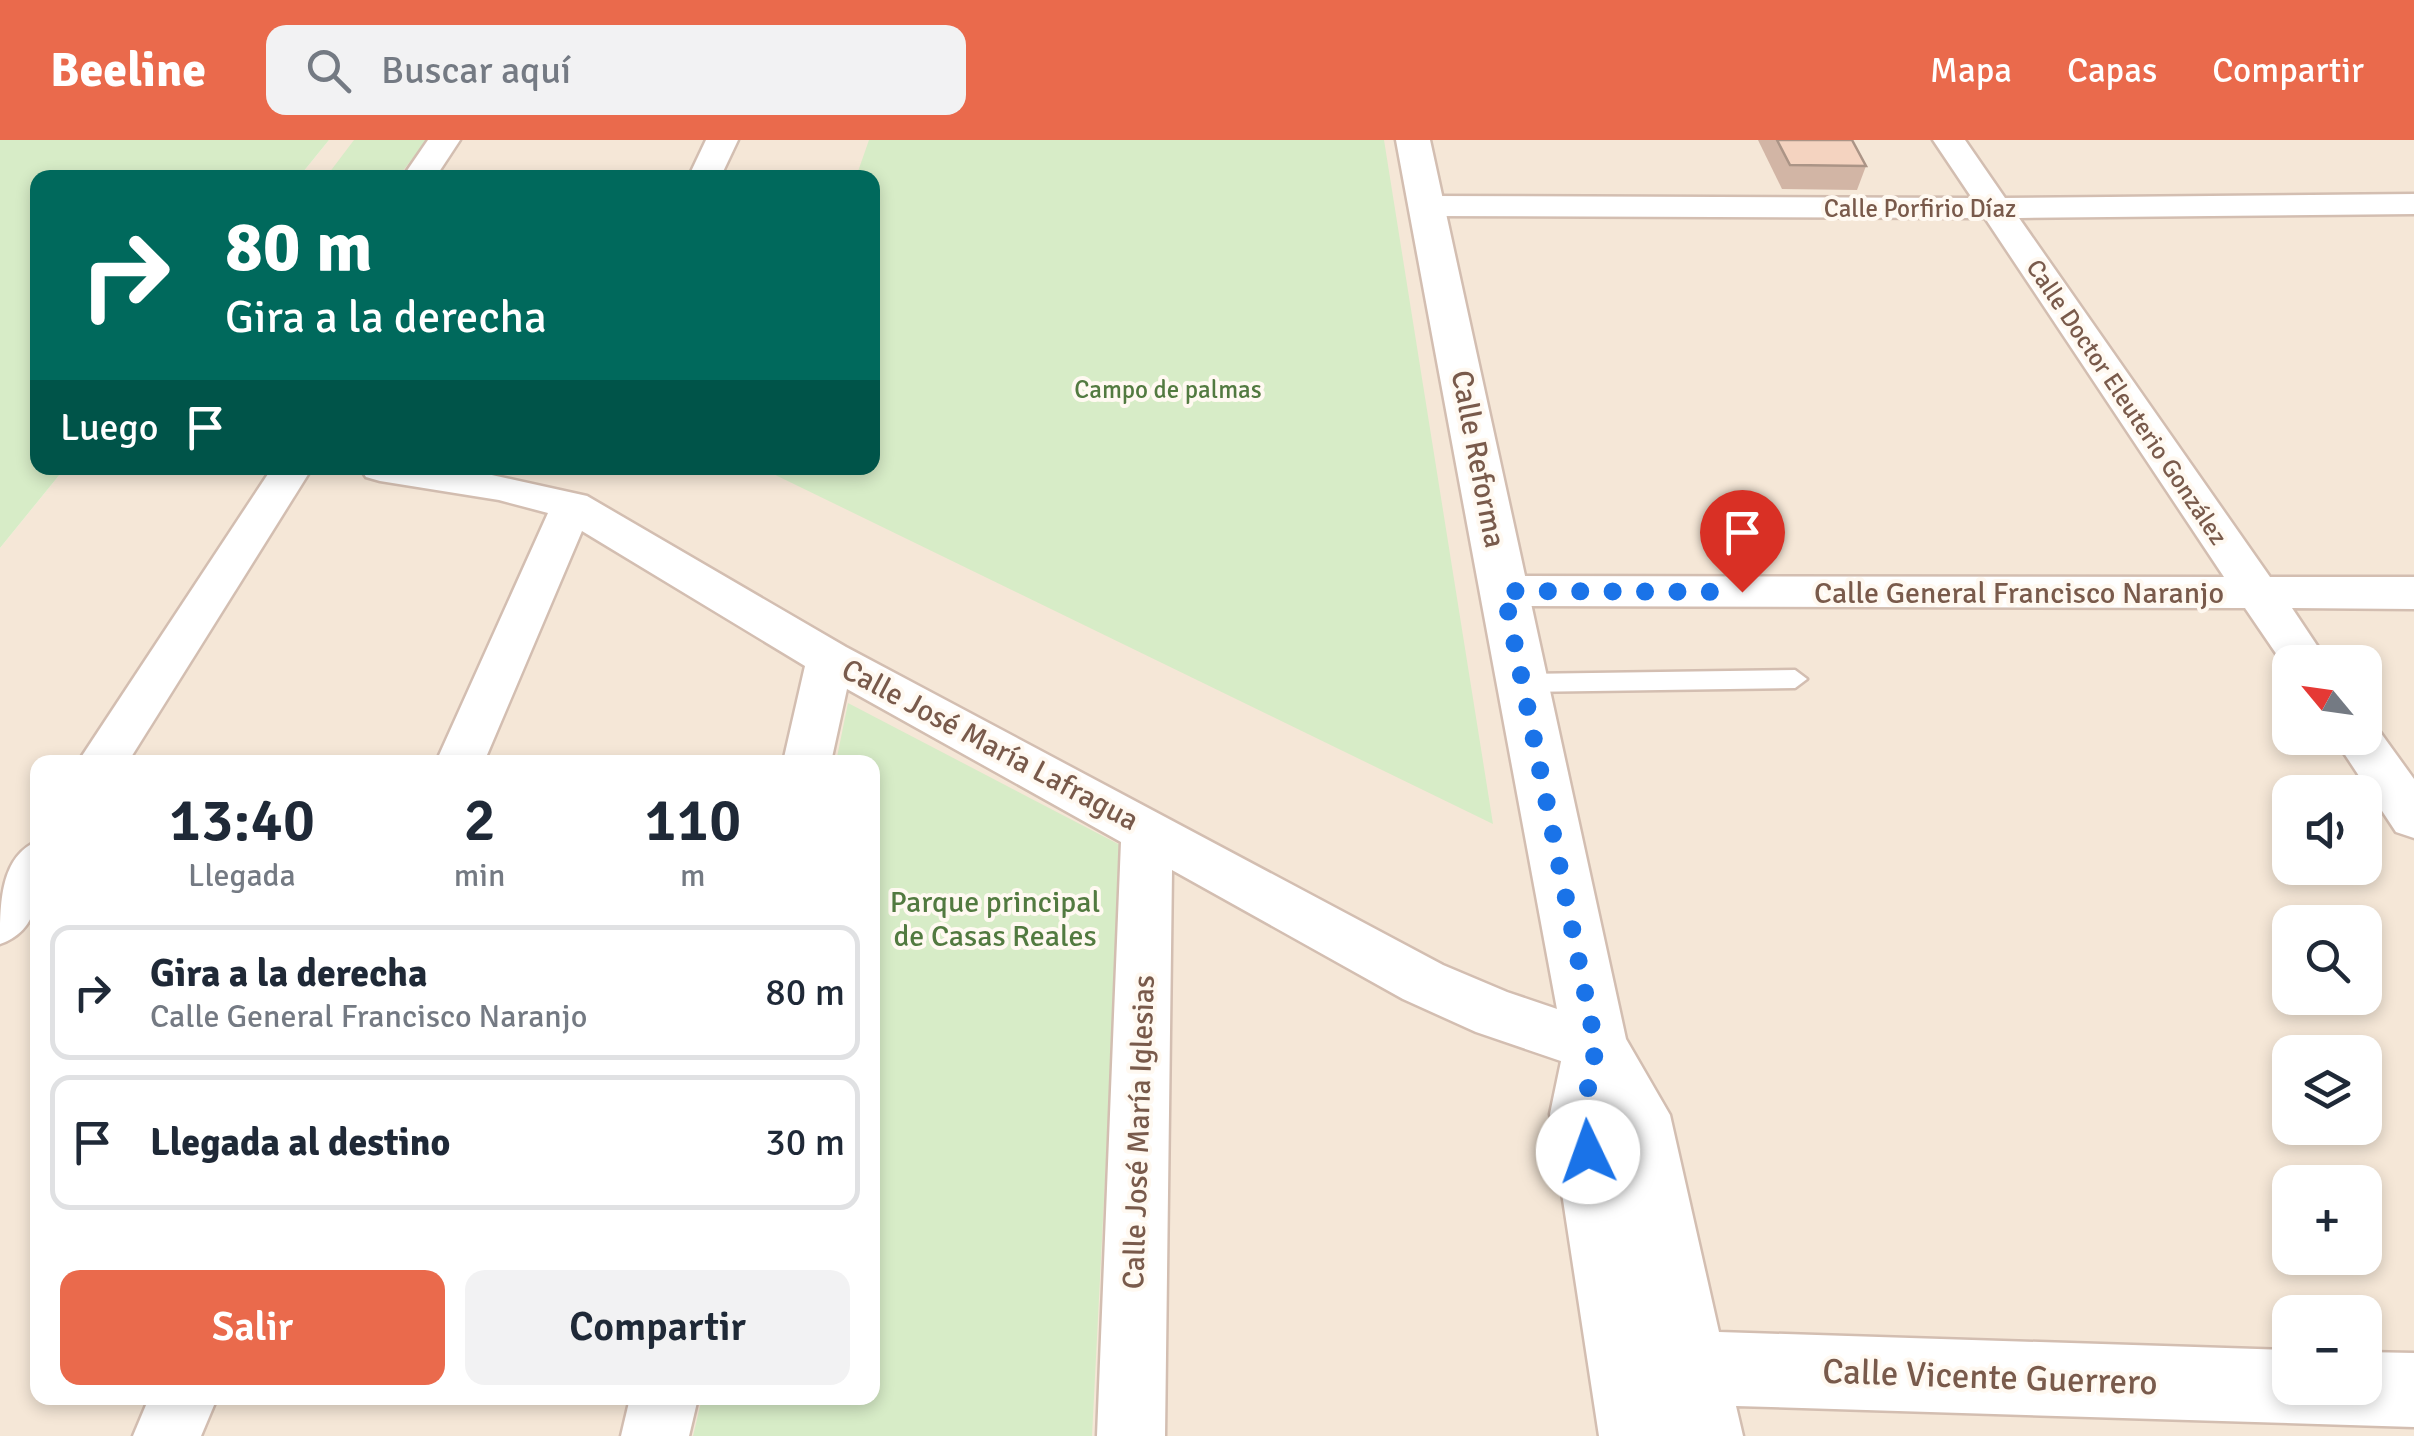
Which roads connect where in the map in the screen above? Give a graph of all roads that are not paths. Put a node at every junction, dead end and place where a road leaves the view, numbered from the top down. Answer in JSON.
{"nodes":[{"id":1,"x":444,"y":140,"type":"edge"},
{"id":2,"x":722,"y":140,"type":"edge"},
{"id":3,"x":1412,"y":140,"type":"edge"},
{"id":4,"x":1949,"y":140,"type":"edge"},
{"id":5,"x":423,"y":170,"type":"edge"},
{"id":6,"x":708,"y":170,"type":"edge"},
{"id":7,"x":2414,"y":204,"type":"edge"},
{"id":8,"x":1427,"y":206,"type":"junction"},
{"id":9,"x":1996,"y":208,"type":"junction"},
{"id":10,"x":287,"y":475,"type":"edge"},
{"id":11,"x":424,"y":475,"type":"edge"},
{"id":12,"x":572,"y":506,"type":"junction"},
{"id":13,"x":1504,"y":591,"type":"junction"},
{"id":14,"x":2414,"y":593,"type":"edge"},
{"id":15,"x":2257,"y":594,"type":"junction"},
{"id":16,"x":2293,"y":645,"type":"edge"},
{"id":17,"x":830,"y":658,"type":"junction"},
{"id":18,"x":1796,"y":678,"type":"dead end"},
{"id":19,"x":1523,"y":682,"type":"junction"},
{"id":20,"x":107,"y":755,"type":"edge"},
{"id":21,"x":463,"y":755,"type":"edge"},
{"id":22,"x":809,"y":755,"type":"edge"},
{"id":23,"x":2370,"y":755,"type":"edge"},
{"id":24,"x":2414,"y":818,"type":"edge"},
{"id":25,"x":1147,"y":829,"type":"junction"},
{"id":26,"x":30,"y":874,"type":"edge"},
{"id":27,"x":0,"y":921,"type":"edge"},
{"id":28,"x":1596,"y":1047,"type":"junction"},
{"id":29,"x":2272,"y":1387,"type":"edge"},
{"id":30,"x":2382,"y":1389,"type":"edge"},
{"id":31,"x":2414,"y":1390,"type":"edge"},
{"id":32,"x":1698,"y":1402,"type":"edge"},
{"id":33,"x":181,"y":1405,"type":"edge"},
{"id":34,"x":662,"y":1405,"type":"edge"},
{"id":35,"x":167,"y":1436,"type":"edge"},
{"id":36,"x":655,"y":1436,"type":"edge"},
{"id":37,"x":1131,"y":1436,"type":"edge"},
{"id":38,"x":1637,"y":1436,"type":"edge"}],
"edges":[{"from":1,"to":5,"type":"street"},
{"from":2,"to":6,"type":"street"},
{"from":3,"to":8,"type":"street","name":"Calle Reforma"},
{"from":4,"to":9,"type":"street","name":"Calle Doctor Eleuterio González"},
{"from":7,"to":9,"type":"street","name":"Calle Porfirio Díaz"},
{"from":8,"to":9,"type":"street","name":"Calle Porfirio Díaz"},
{"from":8,"to":13,"type":"street","name":"Calle Reforma"},
{"from":9,"to":15,"type":"street","name":"Calle Doctor Eleuterio González"},
{"from":10,"to":20,"type":"street"},
{"from":11,"to":12,"type":"street","name":"Calle José María Lafragua"},
{"from":12,"to":17,"type":"street","name":"Calle José María Lafragua"},
{"from":12,"to":21,"type":"street"},
{"from":13,"to":15,"type":"street","name":"Calle General Francisco Naranjo"},
{"from":13,"to":19,"type":"street","name":"Calle Reforma"},
{"from":14,"to":15,"type":"street","name":"Calle General Francisco Naranjo"},
{"from":15,"to":16,"type":"street","name":"Calle Doctor Eleuterio González"},
{"from":17,"to":22,"type":"street"},
{"from":17,"to":25,"type":"street","name":"Calle José María Lafragua"},
{"from":18,"to":19,"type":"lane"},
{"from":19,"to":28,"type":"street","name":"Calle Reforma"},
{"from":23,"to":24,"type":"street"},
{"from":25,"to":28,"type":"street","name":"Calle José María Lafragua"},
{"from":25,"to":37,"type":"street","name":"Calle José María Iglesias"},
{"from":26,"to":27,"type":"street"},
{"from":28,"to":32,"type":"street"},
{"from":28,"to":38,"type":"street","name":"Calle Reforma"},
{"from":29,"to":32,"type":"street","name":"Calle Vicente Guerrero"},
{"from":30,"to":31,"type":"street"},
{"from":33,"to":35,"type":"street"},
{"from":34,"to":36,"type":"street"}]}
